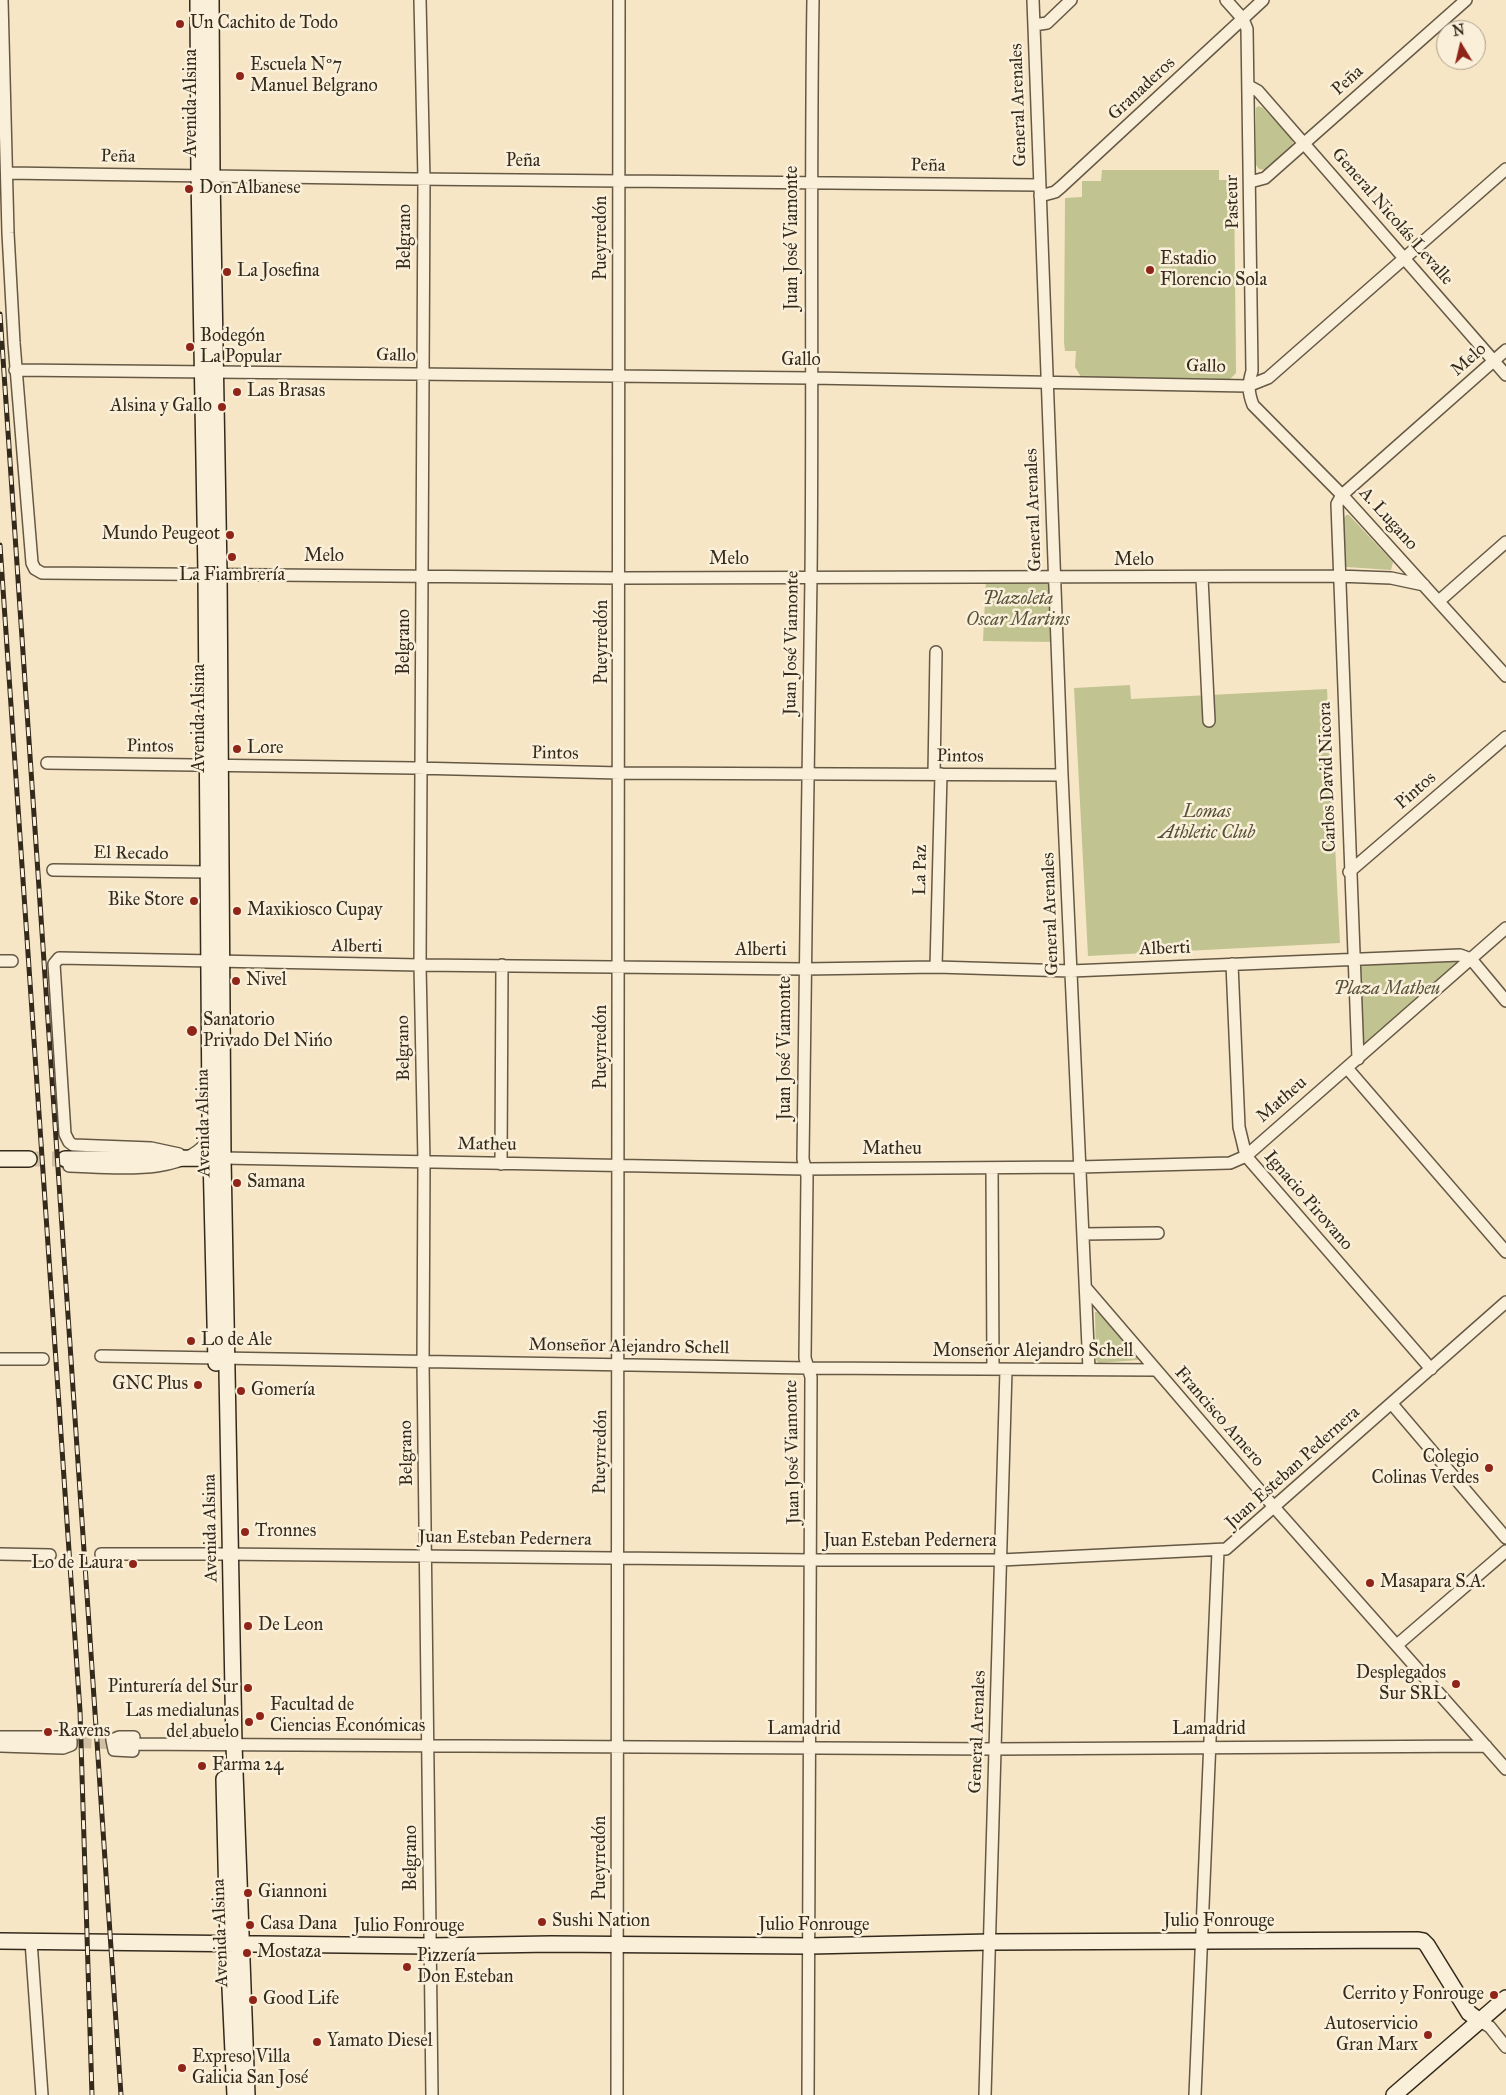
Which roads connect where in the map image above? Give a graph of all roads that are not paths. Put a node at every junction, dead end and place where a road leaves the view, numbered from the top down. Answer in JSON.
{"nodes":[{"id":1,"x":2,"y":0,"type":"edge"},
{"id":2,"x":198,"y":0,"type":"edge"},
{"id":3,"x":211,"y":0,"type":"edge"},
{"id":4,"x":420,"y":0,"type":"edge"},
{"id":5,"x":619,"y":0,"type":"edge"},
{"id":6,"x":813,"y":0,"type":"edge"},
{"id":7,"x":1033,"y":0,"type":"edge"},
{"id":8,"x":1071,"y":0,"type":"edge"},
{"id":9,"x":1226,"y":0,"type":"edge"},
{"id":10,"x":1263,"y":0,"type":"edge"},
{"id":11,"x":1466,"y":0,"type":"edge"},
{"id":12,"x":1243,"y":19,"type":"junction"},
{"id":13,"x":1034,"y":25,"type":"junction"},
{"id":14,"x":1249,"y":86,"type":"junction"},
{"id":15,"x":1304,"y":144,"type":"junction"},
{"id":16,"x":1506,"y":169,"type":"edge"},
{"id":17,"x":7,"y":173,"type":"junction"},
{"id":18,"x":205,"y":176,"type":"junction"},
{"id":19,"x":424,"y":179,"type":"junction"},
{"id":20,"x":620,"y":180,"type":"junction"},
{"id":21,"x":810,"y":182,"type":"junction"},
{"id":22,"x":1250,"y":182,"type":"junction"},
{"id":23,"x":1040,"y":190,"type":"junction"},
{"id":24,"x":1404,"y":258,"type":"junction"},
{"id":25,"x":1506,"y":350,"type":"edge"},
{"id":26,"x":1494,"y":361,"type":"junction"},
{"id":27,"x":15,"y":370,"type":"junction"},
{"id":28,"x":208,"y":372,"type":"junction"},
{"id":29,"x":423,"y":374,"type":"junction"},
{"id":30,"x":1506,"y":375,"type":"edge"},
{"id":31,"x":620,"y":377,"type":"junction"},
{"id":32,"x":811,"y":378,"type":"junction"},
{"id":33,"x":1047,"y":381,"type":"junction"},
{"id":34,"x":1248,"y":386,"type":"junction"},
{"id":35,"x":1342,"y":494,"type":"junction"},
{"id":36,"x":1506,"y":542,"type":"edge"},
{"id":37,"x":212,"y":574,"type":"junction"},
{"id":38,"x":423,"y":575,"type":"junction"},
{"id":39,"x":1338,"y":576,"type":"junction"},
{"id":40,"x":811,"y":577,"type":"junction"},
{"id":41,"x":620,"y":578,"type":"junction"},
{"id":42,"x":1054,"y":578,"type":"junction"},
{"id":43,"x":1202,"y":578,"type":"junction"},
{"id":44,"x":1424,"y":585,"type":"junction"},
{"id":45,"x":1439,"y":601,"type":"junction"},
{"id":46,"x":936,"y":652,"type":"dead end"},
{"id":47,"x":1506,"y":676,"type":"edge"},
{"id":48,"x":1209,"y":722,"type":"dead end"},
{"id":49,"x":1506,"y":737,"type":"edge"},
{"id":50,"x":47,"y":763,"type":"dead end"},
{"id":51,"x":213,"y":765,"type":"junction"},
{"id":52,"x":422,"y":768,"type":"junction"},
{"id":53,"x":620,"y":773,"type":"junction"},
{"id":54,"x":807,"y":773,"type":"junction"},
{"id":55,"x":938,"y":774,"type":"junction"},
{"id":56,"x":1062,"y":775,"type":"junction"},
{"id":57,"x":54,"y":870,"type":"dead end"},
{"id":58,"x":208,"y":872,"type":"junction"},
{"id":59,"x":1350,"y":872,"type":"junction"},
{"id":60,"x":1506,"y":928,"type":"edge"},
{"id":61,"x":1354,"y":958,"type":"junction"},
{"id":62,"x":1471,"y":959,"type":"junction"},
{"id":63,"x":215,"y":962,"type":"junction"},
{"id":64,"x":1232,"y":964,"type":"junction"},
{"id":65,"x":420,"y":965,"type":"junction"},
{"id":66,"x":502,"y":965,"type":"junction"},
{"id":67,"x":620,"y":967,"type":"junction"},
{"id":68,"x":936,"y":968,"type":"junction"},
{"id":69,"x":804,"y":969,"type":"junction"},
{"id":70,"x":1071,"y":971,"type":"junction"},
{"id":71,"x":1506,"y":1000,"type":"edge"},
{"id":72,"x":1358,"y":1059,"type":"junction"},
{"id":73,"x":1347,"y":1068,"type":"junction"},
{"id":74,"x":211,"y":1136,"type":"junction"},
{"id":75,"x":74,"y":1145,"type":"joint"},
{"id":76,"x":1246,"y":1156,"type":"junction"},
{"id":77,"x":190,"y":1157,"type":"junction"},
{"id":78,"x":217,"y":1158,"type":"junction"},
{"id":79,"x":0,"y":1159,"type":"edge"},
{"id":80,"x":29,"y":1159,"type":"tunnel mouth"},
{"id":81,"x":424,"y":1162,"type":"junction"},
{"id":82,"x":67,"y":1163,"type":"tunnel mouth"},
{"id":83,"x":501,"y":1164,"type":"junction"},
{"id":84,"x":619,"y":1166,"type":"junction"},
{"id":85,"x":1079,"y":1167,"type":"junction"},
{"id":86,"x":992,"y":1168,"type":"junction"},
{"id":87,"x":805,"y":1169,"type":"junction"},
{"id":88,"x":212,"y":1176,"type":"junction"},
{"id":89,"x":1158,"y":1233,"type":"dead end"},
{"id":90,"x":1083,"y":1234,"type":"junction"},
{"id":91,"x":1506,"y":1252,"type":"edge"},
{"id":92,"x":1086,"y":1288,"type":"junction"},
{"id":93,"x":1506,"y":1302,"type":"edge"},
{"id":94,"x":101,"y":1356,"type":"dead end"},
{"id":95,"x":221,"y":1357,"type":"junction"},
{"id":96,"x":0,"y":1359,"type":"edge"},
{"id":97,"x":43,"y":1359,"type":"dead end"},
{"id":98,"x":423,"y":1362,"type":"junction"},
{"id":99,"x":619,"y":1365,"type":"junction"},
{"id":100,"x":808,"y":1368,"type":"junction"},
{"id":101,"x":1431,"y":1368,"type":"junction"},
{"id":102,"x":993,"y":1369,"type":"junction"},
{"id":103,"x":1089,"y":1369,"type":"junction"},
{"id":104,"x":1006,"y":1370,"type":"junction"},
{"id":105,"x":1156,"y":1370,"type":"junction"},
{"id":106,"x":1392,"y":1404,"type":"junction"},
{"id":107,"x":1274,"y":1507,"type":"junction"},
{"id":108,"x":1506,"y":1538,"type":"edge"},
{"id":109,"x":1218,"y":1551,"type":"junction"},
{"id":110,"x":1506,"y":1551,"type":"edge"},
{"id":111,"x":0,"y":1554,"type":"edge"},
{"id":112,"x":100,"y":1554,"type":"dead end"},
{"id":113,"x":225,"y":1554,"type":"junction"},
{"id":114,"x":50,"y":1555,"type":"dead end"},
{"id":115,"x":426,"y":1556,"type":"junction"},
{"id":116,"x":617,"y":1558,"type":"junction"},
{"id":117,"x":811,"y":1560,"type":"junction"},
{"id":118,"x":1001,"y":1560,"type":"junction"},
{"id":119,"x":1397,"y":1645,"type":"junction"},
{"id":120,"x":0,"y":1737,"type":"edge"},
{"id":121,"x":0,"y":1742,"type":"edge"},
{"id":122,"x":64,"y":1742,"type":"tunnel mouth"},
{"id":123,"x":122,"y":1744,"type":"tunnel mouth"},
{"id":124,"x":226,"y":1745,"type":"junction"},
{"id":125,"x":429,"y":1745,"type":"junction"},
{"id":126,"x":0,"y":1746,"type":"edge"},
{"id":127,"x":618,"y":1746,"type":"junction"},
{"id":128,"x":1486,"y":1746,"type":"junction"},
{"id":129,"x":810,"y":1747,"type":"junction"},
{"id":130,"x":1210,"y":1747,"type":"junction"},
{"id":131,"x":995,"y":1749,"type":"junction"},
{"id":132,"x":1506,"y":1769,"type":"edge"},
{"id":133,"x":0,"y":1941,"type":"edge"},
{"id":134,"x":31,"y":1941,"type":"junction"},
{"id":135,"x":990,"y":1942,"type":"junction"},
{"id":136,"x":1200,"y":1942,"type":"junction"},
{"id":137,"x":618,"y":1944,"type":"junction"},
{"id":138,"x":234,"y":1945,"type":"junction"},
{"id":139,"x":430,"y":1946,"type":"junction"},
{"id":140,"x":810,"y":1946,"type":"junction"},
{"id":141,"x":1506,"y":1998,"type":"edge"},
{"id":142,"x":1480,"y":2021,"type":"junction"},
{"id":143,"x":1506,"y":2047,"type":"edge"},
{"id":144,"x":42,"y":2095,"type":"edge"},
{"id":145,"x":235,"y":2095,"type":"edge"},
{"id":146,"x":246,"y":2095,"type":"edge"},
{"id":147,"x":432,"y":2095,"type":"edge"},
{"id":148,"x":617,"y":2095,"type":"edge"},
{"id":149,"x":808,"y":2095,"type":"edge"},
{"id":150,"x":985,"y":2095,"type":"edge"},
{"id":151,"x":1195,"y":2095,"type":"edge"},
{"id":152,"x":1394,"y":2095,"type":"edge"}],
"edges":[{"from":1,"to":17,"type":"street"},
{"from":2,"to":18,"type":"main road","name":"Avenida Alsina"},
{"from":3,"to":18,"type":"main road","name":"Avenida Alsina"},
{"from":4,"to":19,"type":"street","name":"Belgrano"},
{"from":5,"to":20,"type":"street","name":"Pueyrredón"},
{"from":6,"to":21,"type":"street","name":"Juan José Viamonte"},
{"from":7,"to":13,"type":"street","name":"General Arenales"},
{"from":8,"to":13,"type":"street"},
{"from":9,"to":12,"type":"street"},
{"from":10,"to":12,"type":"street","name":"Granaderos"},
{"from":11,"to":15,"type":"street","name":"Peña"},
{"from":12,"to":14,"type":"street","name":"Pasteur"},
{"from":12,"to":23,"type":"street","name":"Granaderos"},
{"from":13,"to":23,"type":"street","name":"General Arenales"},
{"from":14,"to":15,"type":"street","name":"General Nicolás Levalle"},
{"from":14,"to":22,"type":"street","name":"Pasteur"},
{"from":15,"to":22,"type":"street","name":"Peña"},
{"from":15,"to":24,"type":"street","name":"General Nicolás Levalle"},
{"from":16,"to":24,"type":"street","name":"Gallo"},
{"from":17,"to":18,"type":"street","name":"Peña"},
{"from":17,"to":27,"type":"street"},
{"from":18,"to":19,"type":"street","name":"Peña"},
{"from":18,"to":28,"type":"main road","name":"Avenida Alsina"},
{"from":19,"to":20,"type":"street","name":"Peña"},
{"from":19,"to":29,"type":"street","name":"Belgrano"},
{"from":20,"to":21,"type":"street","name":"Peña"},
{"from":20,"to":31,"type":"street","name":"Pueyrredón"},
{"from":21,"to":23,"type":"street","name":"Peña"},
{"from":21,"to":32,"type":"street","name":"Juan José Viamonte"},
{"from":22,"to":34,"type":"street","name":"Pasteur"},
{"from":23,"to":33,"type":"street","name":"General Arenales"},
{"from":24,"to":26,"type":"street","name":"General Nicolás Levalle"},
{"from":24,"to":34,"type":"street","name":"Gallo"},
{"from":25,"to":26,"type":"street","name":"Melo"},
{"from":26,"to":30,"type":"street","name":"General Nicolás Levalle"},
{"from":26,"to":35,"type":"street","name":"Melo"},
{"from":27,"to":28,"type":"street","name":"Gallo"},
{"from":27,"to":37,"type":"street","name":"Melo"},
{"from":28,"to":29,"type":"street","name":"Gallo"},
{"from":28,"to":37,"type":"main road","name":"Avenida Alsina"},
{"from":29,"to":31,"type":"street","name":"Gallo"},
{"from":29,"to":38,"type":"street","name":"Belgrano"},
{"from":31,"to":32,"type":"street","name":"Gallo"},
{"from":31,"to":41,"type":"street","name":"Pueyrredón"},
{"from":32,"to":33,"type":"street","name":"Gallo"},
{"from":32,"to":40,"type":"street","name":"Juan José Viamonte"},
{"from":33,"to":34,"type":"street","name":"Gallo"},
{"from":33,"to":42,"type":"street","name":"General Arenales"},
{"from":34,"to":35,"type":"street","name":"A. Lugano"},
{"from":35,"to":39,"type":"street","name":"Carlos David Nicora"},
{"from":35,"to":44,"type":"street","name":"A. Lugano"},
{"from":36,"to":45,"type":"street"},
{"from":37,"to":38,"type":"street","name":"Melo"},
{"from":37,"to":51,"type":"main road","name":"Avenida Alsina"},
{"from":38,"to":41,"type":"street","name":"Melo"},
{"from":38,"to":52,"type":"street","name":"Belgrano"},
{"from":39,"to":43,"type":"street","name":"Melo"},
{"from":39,"to":44,"type":"street","name":"Melo"},
{"from":39,"to":59,"type":"street","name":"Carlos David Nicora"},
{"from":40,"to":41,"type":"street","name":"Melo"},
{"from":40,"to":42,"type":"street","name":"Melo"},
{"from":40,"to":54,"type":"street","name":"Juan José Viamonte"},
{"from":41,"to":53,"type":"street","name":"Pueyrredón"},
{"from":42,"to":43,"type":"street","name":"Melo"},
{"from":42,"to":56,"type":"street","name":"General Arenales"},
{"from":43,"to":48,"type":"street"},
{"from":44,"to":45,"type":"street","name":"A. Lugano"},
{"from":45,"to":47,"type":"street","name":"A. Lugano"},
{"from":46,"to":55,"type":"street","name":"La Paz"},
{"from":49,"to":59,"type":"street","name":"Pintos"},
{"from":50,"to":51,"type":"street","name":"Pintos"},
{"from":51,"to":52,"type":"street","name":"Pintos"},
{"from":51,"to":58,"type":"main road","name":"Avenida Alsina"},
{"from":51,"to":63,"type":"main road","name":"Avenida Alsina"},
{"from":52,"to":53,"type":"street","name":"Pintos"},
{"from":52,"to":65,"type":"street","name":"Belgrano"},
{"from":53,"to":54,"type":"street","name":"Pintos"},
{"from":53,"to":67,"type":"street","name":"Pueyrredón"},
{"from":54,"to":55,"type":"street","name":"Pintos"},
{"from":54,"to":69,"type":"street","name":"Juan José Viamonte"},
{"from":55,"to":56,"type":"street","name":"Pintos"},
{"from":55,"to":68,"type":"street","name":"La Paz"},
{"from":56,"to":70,"type":"street","name":"General Arenales"},
{"from":57,"to":58,"type":"street","name":"El Recado"},
{"from":58,"to":63,"type":"main road","name":"Avenida Alsina"},
{"from":59,"to":61,"type":"street","name":"Carlos David Nicora"},
{"from":60,"to":62,"type":"street","name":"Matheu"},
{"from":61,"to":62,"type":"street","name":"Alberti"},
{"from":61,"to":64,"type":"street","name":"Alberti"},
{"from":61,"to":72,"type":"street","name":"Carlos David Nicora"},
{"from":62,"to":71,"type":"street"},
{"from":62,"to":72,"type":"street","name":"Matheu"},
{"from":63,"to":65,"type":"street","name":"Alberti"},
{"from":63,"to":74,"type":"main road","name":"Avenida Alsina"},
{"from":63,"to":75,"type":"street","name":"Alberti"},
{"from":63,"to":78,"type":"main road","name":"Avenida Alsina"},
{"from":64,"to":70,"type":"street","name":"Alberti"},
{"from":64,"to":76,"type":"street","name":"Ignacio Pirovano"},
{"from":65,"to":66,"type":"street","name":"Alberti"},
{"from":65,"to":81,"type":"street","name":"Belgrano"},
{"from":66,"to":67,"type":"street","name":"Alberti"},
{"from":66,"to":83,"type":"street"},
{"from":67,"to":69,"type":"street","name":"Alberti"},
{"from":67,"to":84,"type":"street","name":"Pueyrredón"},
{"from":68,"to":69,"type":"street","name":"Alberti"},
{"from":68,"to":70,"type":"street","name":"Alberti"},
{"from":69,"to":87,"type":"street","name":"Juan José Viamonte"},
{"from":70,"to":85,"type":"street","name":"General Arenales"},
{"from":72,"to":73,"type":"street","name":"Matheu"},
{"from":73,"to":76,"type":"street","name":"Matheu"},
{"from":73,"to":91,"type":"street"},
{"from":74,"to":77,"type":"street"},
{"from":74,"to":78,"type":"main road","name":"Avenida Alsina"},
{"from":75,"to":77,"type":"street","name":"Matheu"},
{"from":76,"to":85,"type":"street","name":"Matheu"},
{"from":76,"to":101,"type":"street","name":"Ignacio Pirovano"},
{"from":77,"to":78,"type":"main road","name":"Matheu"},
{"from":77,"to":82,"type":"main road","name":"Matheu"},
{"from":77,"to":88,"type":"street","name":"Matheu"},
{"from":78,"to":81,"type":"street","name":"Matheu"},
{"from":78,"to":88,"type":"main road","name":"Avenida Alsina"},
{"from":78,"to":95,"type":"main road","name":"Avenida Alsina"},
{"from":79,"to":80,"type":"main road"},
{"from":81,"to":83,"type":"street","name":"Matheu"},
{"from":81,"to":98,"type":"street","name":"Belgrano"},
{"from":83,"to":84,"type":"street","name":"Matheu"},
{"from":84,"to":87,"type":"street","name":"Matheu"},
{"from":84,"to":99,"type":"street","name":"Pueyrredón"},
{"from":85,"to":86,"type":"street","name":"Matheu"},
{"from":85,"to":90,"type":"street"},
{"from":86,"to":87,"type":"street","name":"Matheu"},
{"from":86,"to":102,"type":"street"},
{"from":87,"to":100,"type":"street","name":"Juan José Viamonte"},
{"from":88,"to":95,"type":"main road","name":"Avenida Alsina"},
{"from":89,"to":90,"type":"street"},
{"from":90,"to":92,"type":"street"},
{"from":92,"to":103,"type":"street"},
{"from":92,"to":105,"type":"street","name":"Francisco Amero"},
{"from":93,"to":101,"type":"street","name":"Juan Esteban Pedernera"},
{"from":94,"to":95,"type":"street","name":"Monseñor Alejandro Schell"},
{"from":95,"to":98,"type":"street","name":"Monseñor Alejandro Schell"},
{"from":95,"to":113,"type":"main road","name":"Avenida Alsina"},
{"from":96,"to":97,"type":"street"},
{"from":98,"to":99,"type":"street","name":"Monseñor Alejandro Schell"},
{"from":98,"to":115,"type":"street","name":"Belgrano"},
{"from":99,"to":100,"type":"street","name":"Monseñor Alejandro Schell"},
{"from":99,"to":116,"type":"street","name":"Pueyrredón"},
{"from":100,"to":102,"type":"street","name":"Monseñor Alejandro Schell"},
{"from":100,"to":117,"type":"street","name":"Juan José Viamonte"},
{"from":101,"to":106,"type":"street","name":"Juan Esteban Pedernera"},
{"from":102,"to":104,"type":"street","name":"Monseñor Alejandro Schell"},
{"from":103,"to":104,"type":"street","name":"Monseñor Alejandro Schell"},
{"from":103,"to":105,"type":"street","name":"Monseñor Alejandro Schell"},
{"from":104,"to":118,"type":"street","name":"General Arenales"},
{"from":105,"to":107,"type":"street","name":"Francisco Amero"},
{"from":106,"to":107,"type":"street","name":"Juan Esteban Pedernera"},
{"from":106,"to":108,"type":"street"},
{"from":107,"to":109,"type":"street","name":"Juan Esteban Pedernera"},
{"from":107,"to":119,"type":"street","name":"Francisco Amero"},
{"from":109,"to":118,"type":"street","name":"Juan Esteban Pedernera"},
{"from":109,"to":130,"type":"street"},
{"from":110,"to":119,"type":"street"},
{"from":111,"to":114,"type":"street"},
{"from":112,"to":113,"type":"street","name":"Juan Esteban Pedernera"},
{"from":113,"to":115,"type":"street","name":"Juan Esteban Pedernera"},
{"from":113,"to":124,"type":"main road","name":"Avenida Alsina"},
{"from":115,"to":116,"type":"street","name":"Juan Esteban Pedernera"},
{"from":115,"to":125,"type":"street","name":"Belgrano"},
{"from":116,"to":117,"type":"street","name":"Juan Esteban Pedernera"},
{"from":116,"to":127,"type":"street","name":"Pueyrredón"},
{"from":117,"to":118,"type":"street","name":"Juan Esteban Pedernera"},
{"from":117,"to":129,"type":"street","name":"Juan José Viamonte"},
{"from":118,"to":131,"type":"street","name":"General Arenales"},
{"from":119,"to":128,"type":"street","name":"Francisco Amero"},
{"from":120,"to":126,"type":"street"},
{"from":121,"to":122,"type":"street"},
{"from":123,"to":124,"type":"street","name":"Lamadrid"},
{"from":124,"to":124,"type":"street","name":"Lamadrid"},
{"from":124,"to":125,"type":"street","name":"Lamadrid"},
{"from":124,"to":138,"type":"main road","name":"Avenida Alsina"},
{"from":125,"to":127,"type":"street","name":"Lamadrid"},
{"from":125,"to":139,"type":"street","name":"Belgrano"},
{"from":127,"to":129,"type":"street","name":"Lamadrid"},
{"from":127,"to":137,"type":"street","name":"Pueyrredón"},
{"from":128,"to":130,"type":"street","name":"Lamadrid"},
{"from":128,"to":132,"type":"street","name":"Francisco Amero"},
{"from":129,"to":131,"type":"street","name":"Lamadrid"},
{"from":129,"to":140,"type":"street","name":"Juan José Viamonte"},
{"from":130,"to":131,"type":"street","name":"Lamadrid"},
{"from":130,"to":136,"type":"street"},
{"from":131,"to":135,"type":"street","name":"General Arenales"},
{"from":133,"to":134,"type":"main road","name":"Julio Fonrouge"},
{"from":134,"to":138,"type":"main road","name":"Julio Fonrouge"},
{"from":134,"to":144,"type":"street"},
{"from":135,"to":136,"type":"main road","name":"Julio Fonrouge"},
{"from":135,"to":140,"type":"main road","name":"Julio Fonrouge"},
{"from":135,"to":150,"type":"street","name":"General Arenales"},
{"from":136,"to":142,"type":"main road","name":"Julio Fonrouge"},
{"from":136,"to":151,"type":"street"},
{"from":137,"to":139,"type":"main road","name":"Julio Fonrouge"},
{"from":137,"to":140,"type":"main road","name":"Julio Fonrouge"},
{"from":137,"to":148,"type":"street","name":"Pueyrredón"},
{"from":138,"to":139,"type":"main road","name":"Julio Fonrouge"},
{"from":138,"to":145,"type":"main road","name":"Avenida Alsina"},
{"from":138,"to":146,"type":"main road","name":"Avenida Alsina"},
{"from":139,"to":147,"type":"street","name":"Belgrano"},
{"from":140,"to":149,"type":"street","name":"Juan José Viamonte"},
{"from":141,"to":142,"type":"main road"},
{"from":142,"to":143,"type":"street"},
{"from":142,"to":152,"type":"main road"}]}
